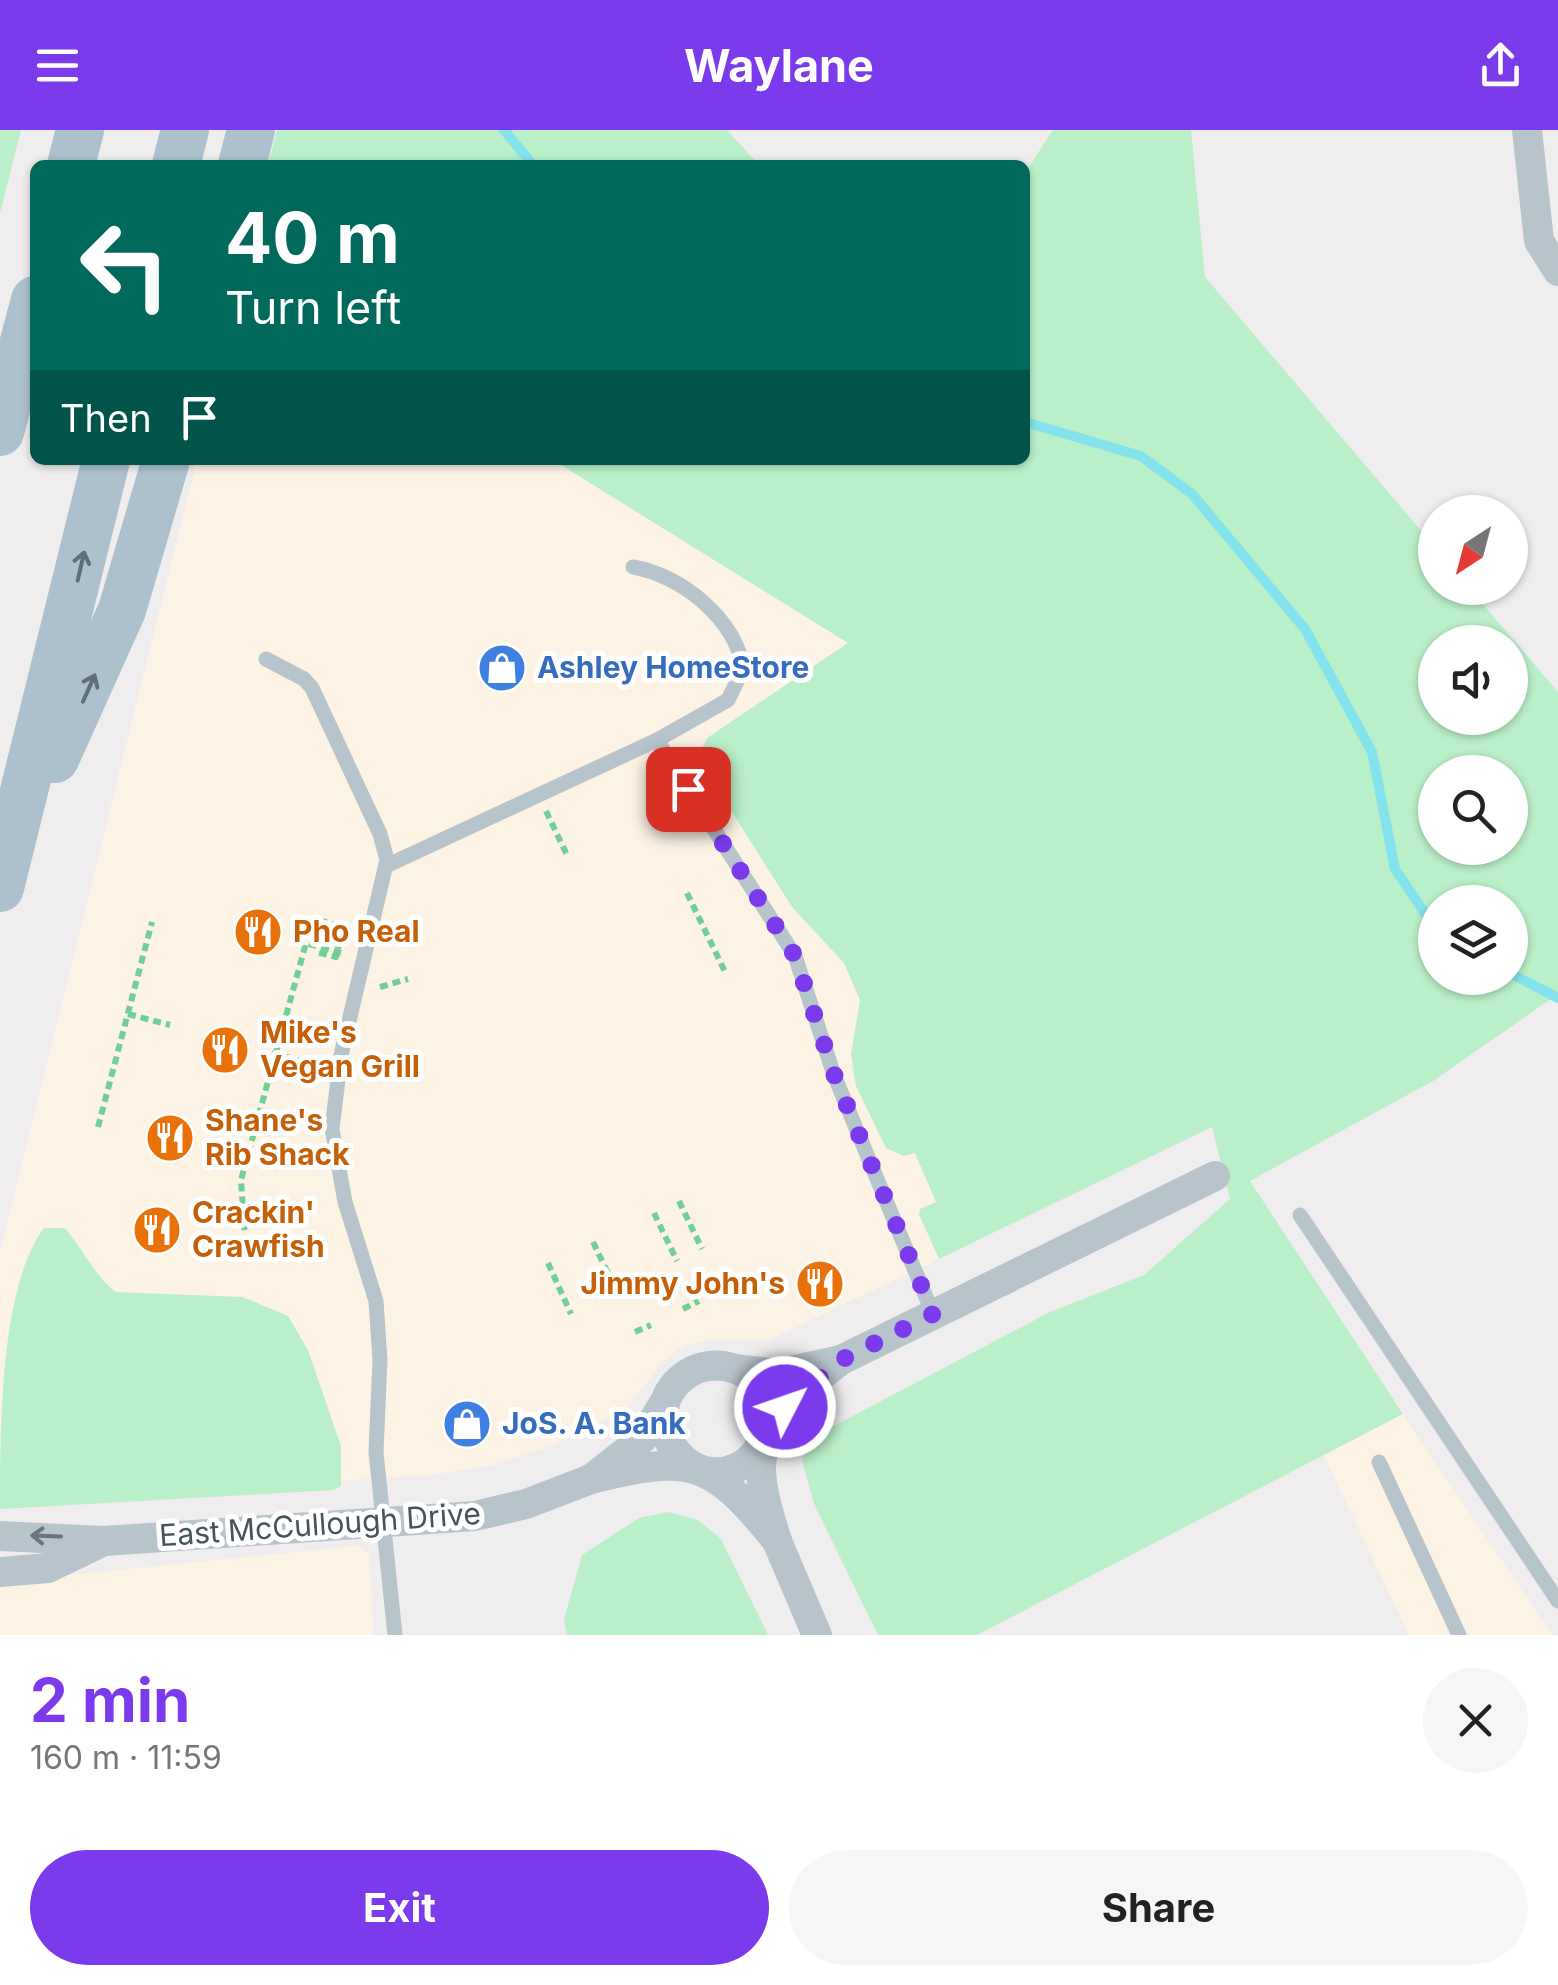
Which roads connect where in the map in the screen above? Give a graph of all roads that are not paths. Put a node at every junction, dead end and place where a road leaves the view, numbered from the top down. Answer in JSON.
{"nodes":[{"id":1,"x":80,"y":130,"type":"edge"},
{"id":2,"x":185,"y":130,"type":"edge"},
{"id":3,"x":250,"y":130,"type":"edge"},
{"id":4,"x":1527,"y":130,"type":"edge"},
{"id":5,"x":71,"y":160,"type":"edge"},
{"id":6,"x":177,"y":160,"type":"edge"},
{"id":7,"x":243,"y":160,"type":"edge"},
{"id":8,"x":1558,"y":272,"type":"edge"},
{"id":9,"x":30,"y":316,"type":"edge"},
{"id":10,"x":8,"y":384,"type":"edge"},
{"id":11,"x":0,"y":432,"type":"edge"},
{"id":12,"x":105,"y":465,"type":"edge"},
{"id":13,"x":165,"y":465,"type":"edge"},
{"id":14,"x":634,"y":567,"type":"dead end"},
{"id":15,"x":266,"y":659,"type":"dead end"},
{"id":16,"x":656,"y":740,"type":"junction"},
{"id":17,"x":13,"y":837,"type":"junction"},
{"id":18,"x":386,"y":866,"type":"junction"},
{"id":19,"x":0,"y":888,"type":"edge"},
{"id":20,"x":1215,"y":1176,"type":"dead end"},
{"id":21,"x":1300,"y":1215,"type":"dead end"},
{"id":22,"x":933,"y":1314,"type":"junction"},
{"id":23,"x":841,"y":1360,"type":"junction"},
{"id":24,"x":735,"y":1368,"type":"junction"},
{"id":25,"x":667,"y":1398,"type":"junction"},
{"id":26,"x":767,"y":1434,"type":"junction"},
{"id":27,"x":1379,"y":1462,"type":"dead end"},
{"id":28,"x":700,"y":1469,"type":"junction"},
{"id":29,"x":591,"y":1479,"type":"junction"},
{"id":30,"x":382,"y":1525,"type":"junction"},
{"id":31,"x":0,"y":1536,"type":"edge"},
{"id":32,"x":104,"y":1541,"type":"junction"},
{"id":33,"x":777,"y":1541,"type":"junction"},
{"id":34,"x":0,"y":1572,"type":"edge"},
{"id":35,"x":1558,"y":1601,"type":"edge"},
{"id":36,"x":395,"y":1635,"type":"edge"},
{"id":37,"x":817,"y":1635,"type":"edge"},
{"id":38,"x":1459,"y":1635,"type":"edge"}],
"edges":[{"from":1,"to":5,"type":"main road"},
{"from":2,"to":6,"type":"main road"},
{"from":3,"to":7,"type":"main road"},
{"from":4,"to":8,"type":"street"},
{"from":9,"to":10,"type":"main road"},
{"from":10,"to":11,"type":"main road"},
{"from":17,"to":12,"type":"main road","one_way":true},
{"from":17,"to":13,"type":"main road","one_way":true},
{"from":14,"to":16,"type":"lane"},
{"from":15,"to":18,"type":"lane"},
{"from":16,"to":18,"type":"lane"},
{"from":16,"to":22,"type":"lane"},
{"from":17,"to":19,"type":"main road"},
{"from":18,"to":30,"type":"lane"},
{"from":20,"to":22,"type":"street","name":"East McCullough Drive"},
{"from":21,"to":35,"type":"lane"},
{"from":22,"to":23,"type":"street","name":"East McCullough Drive"},
{"from":23,"to":24,"type":"street","name":"East McCullough Drive"},
{"from":23,"to":26,"type":"street","name":"East McCullough Drive"},
{"from":24,"to":25,"type":"street","name":"East McCullough Drive"},
{"from":24,"to":26,"type":"street"},
{"from":25,"to":28,"type":"street"},
{"from":25,"to":29,"type":"street","name":"East McCullough Drive"},
{"from":26,"to":28,"type":"street","name":"East McCullough Drive"},
{"from":26,"to":33,"type":"street"},
{"from":27,"to":38,"type":"lane"},
{"from":28,"to":29,"type":"street","name":"East McCullough Drive"},
{"from":28,"to":33,"type":"street"},
{"from":29,"to":30,"type":"street","name":"East McCullough Drive"},
{"from":30,"to":32,"type":"street","name":"East McCullough Drive"},
{"from":30,"to":36,"type":"lane"},
{"from":32,"to":31,"type":"street","name":"East McCullough Drive","one_way":true},
{"from":32,"to":34,"type":"street","name":"East McCullough Drive"},
{"from":33,"to":37,"type":"street"}]}
